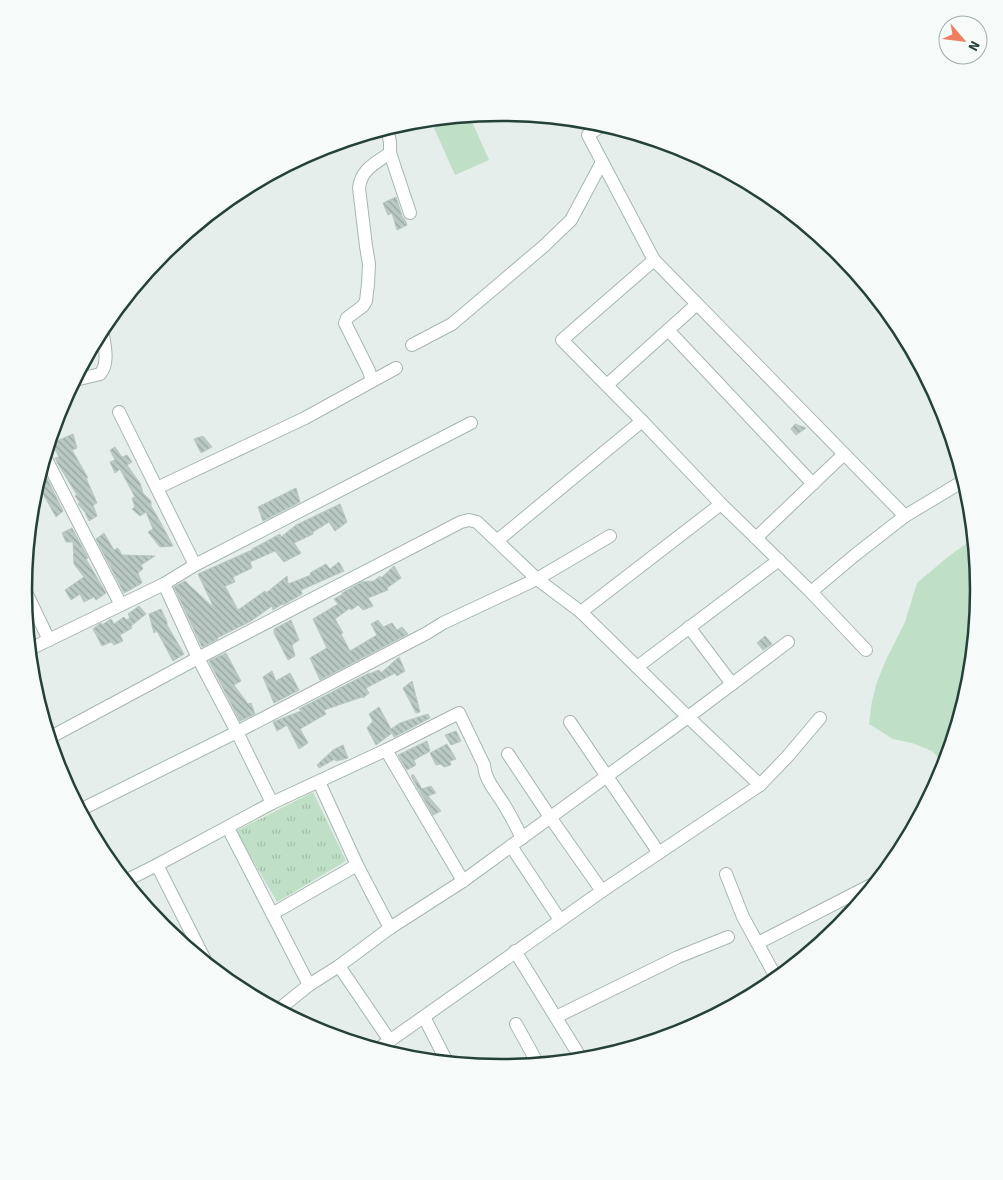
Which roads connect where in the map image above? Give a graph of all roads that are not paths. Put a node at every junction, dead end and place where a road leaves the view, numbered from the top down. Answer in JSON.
{"nodes":[{"id":1,"x":595,"y":130,"type":"edge"},
{"id":2,"x":389,"y":135,"type":"edge"},
{"id":3,"x":390,"y":153,"type":"junction"},
{"id":4,"x":602,"y":162,"type":"junction"},
{"id":5,"x":410,"y":213,"type":"dead end"},
{"id":6,"x":654,"y":260,"type":"junction"},
{"id":7,"x":697,"y":304,"type":"junction"},
{"id":8,"x":668,"y":330,"type":"junction"},
{"id":9,"x":104,"y":342,"type":"edge"},
{"id":10,"x":412,"y":345,"type":"dead end"},
{"id":11,"x":396,"y":368,"type":"dead end"},
{"id":12,"x":84,"y":378,"type":"edge"},
{"id":13,"x":372,"y":381,"type":"junction"},
{"id":14,"x":607,"y":385,"type":"junction"},
{"id":15,"x":119,"y":412,"type":"dead end"},
{"id":16,"x":642,"y":421,"type":"junction"},
{"id":17,"x":470,"y":423,"type":"dead end"},
{"id":18,"x":844,"y":454,"type":"junction"},
{"id":19,"x":49,"y":465,"type":"edge"},
{"id":20,"x":814,"y":484,"type":"junction"},
{"id":21,"x":958,"y":484,"type":"edge"},
{"id":22,"x":157,"y":488,"type":"junction"},
{"id":23,"x":721,"y":504,"type":"junction"},
{"id":24,"x":905,"y":516,"type":"junction"},
{"id":25,"x":610,"y":536,"type":"dead end"},
{"id":26,"x":756,"y":538,"type":"junction"},
{"id":27,"x":498,"y":540,"type":"junction"},
{"id":28,"x":779,"y":560,"type":"junction"},
{"id":29,"x":194,"y":566,"type":"junction"},
{"id":30,"x":537,"y":579,"type":"junction"},
{"id":31,"x":164,"y":584,"type":"junction"},
{"id":32,"x":811,"y":592,"type":"junction"},
{"id":33,"x":121,"y":605,"type":"junction"},
{"id":34,"x":33,"y":607,"type":"edge"},
{"id":35,"x":581,"y":612,"type":"junction"},
{"id":36,"x":689,"y":627,"type":"junction"},
{"id":37,"x":49,"y":640,"type":"junction"},
{"id":38,"x":788,"y":642,"type":"dead end"},
{"id":39,"x":36,"y":646,"type":"edge"},
{"id":40,"x":866,"y":650,"type":"dead end"},
{"id":41,"x":198,"y":658,"type":"junction"},
{"id":42,"x":637,"y":667,"type":"junction"},
{"id":43,"x":732,"y":684,"type":"junction"},
{"id":44,"x":688,"y":717,"type":"junction"},
{"id":45,"x":820,"y":718,"type":"dead end"},
{"id":46,"x":570,"y":722,"type":"dead end"},
{"id":47,"x":237,"y":732,"type":"junction"},
{"id":48,"x":55,"y":735,"type":"edge"},
{"id":49,"x":386,"y":750,"type":"junction"},
{"id":50,"x":508,"y":754,"type":"dead end"},
{"id":51,"x":607,"y":776,"type":"junction"},
{"id":52,"x":318,"y":782,"type":"junction"},
{"id":53,"x":760,"y":785,"type":"junction"},
{"id":54,"x":272,"y":803,"type":"junction"},
{"id":55,"x":86,"y":807,"type":"edge"},
{"id":56,"x":550,"y":817,"type":"junction"},
{"id":57,"x":228,"y":828,"type":"junction"},
{"id":58,"x":522,"y":838,"type":"junction"},
{"id":59,"x":511,"y":846,"type":"junction"},
{"id":60,"x":658,"y":853,"type":"junction"},
{"id":61,"x":157,"y":865,"type":"junction"},
{"id":62,"x":357,"y":865,"type":"junction"},
{"id":63,"x":726,"y":874,"type":"dead end"},
{"id":64,"x":131,"y":878,"type":"edge"},
{"id":65,"x":464,"y":881,"type":"junction"},
{"id":66,"x":862,"y":890,"type":"edge"},
{"id":67,"x":602,"y":891,"type":"junction"},
{"id":68,"x":272,"y":914,"type":"junction"},
{"id":69,"x":560,"y":920,"type":"junction"},
{"id":70,"x":390,"y":928,"type":"junction"},
{"id":71,"x":728,"y":937,"type":"dead end"},
{"id":72,"x":758,"y":943,"type":"junction"},
{"id":73,"x":199,"y":949,"type":"edge"},
{"id":74,"x":515,"y":951,"type":"junction"},
{"id":75,"x":339,"y":966,"type":"junction"},
{"id":76,"x":773,"y":972,"type":"edge"},
{"id":77,"x":309,"y":985,"type":"junction"},
{"id":78,"x":284,"y":1005,"type":"edge"},
{"id":79,"x":424,"y":1017,"type":"junction"},
{"id":80,"x":556,"y":1017,"type":"junction"},
{"id":81,"x":516,"y":1024,"type":"dead end"},
{"id":82,"x":390,"y":1041,"type":"junction"},
{"id":83,"x":385,"y":1044,"type":"edge"},
{"id":84,"x":578,"y":1053,"type":"edge"},
{"id":85,"x":444,"y":1055,"type":"edge"},
{"id":86,"x":535,"y":1058,"type":"edge"}],
"edges":[{"from":1,"to":4,"type":"street"},
{"from":2,"to":3,"type":"street"},
{"from":3,"to":5,"type":"street"},
{"from":3,"to":13,"type":"street"},
{"from":4,"to":6,"type":"street"},
{"from":4,"to":10,"type":"street"},
{"from":6,"to":7,"type":"street"},
{"from":6,"to":14,"type":"street"},
{"from":7,"to":8,"type":"street"},
{"from":7,"to":18,"type":"street"},
{"from":8,"to":14,"type":"street"},
{"from":8,"to":20,"type":"street"},
{"from":9,"to":12,"type":"street"},
{"from":11,"to":13,"type":"street"},
{"from":13,"to":22,"type":"street"},
{"from":14,"to":16,"type":"street"},
{"from":15,"to":22,"type":"street"},
{"from":16,"to":23,"type":"street"},
{"from":16,"to":27,"type":"street"},
{"from":17,"to":29,"type":"street"},
{"from":18,"to":20,"type":"street"},
{"from":18,"to":24,"type":"street"},
{"from":19,"to":33,"type":"street"},
{"from":20,"to":26,"type":"street"},
{"from":21,"to":24,"type":"street"},
{"from":22,"to":29,"type":"street"},
{"from":23,"to":26,"type":"street"},
{"from":23,"to":35,"type":"street"},
{"from":24,"to":32,"type":"street"},
{"from":25,"to":30,"type":"street"},
{"from":26,"to":28,"type":"street"},
{"from":27,"to":30,"type":"street"},
{"from":27,"to":41,"type":"street"},
{"from":28,"to":32,"type":"street"},
{"from":28,"to":36,"type":"street"},
{"from":29,"to":31,"type":"street"},
{"from":30,"to":35,"type":"street"},
{"from":30,"to":47,"type":"street"},
{"from":31,"to":33,"type":"street"},
{"from":31,"to":41,"type":"street"},
{"from":32,"to":40,"type":"street"},
{"from":33,"to":37,"type":"street"},
{"from":34,"to":37,"type":"street"},
{"from":35,"to":42,"type":"street"},
{"from":36,"to":42,"type":"street"},
{"from":36,"to":43,"type":"street"},
{"from":37,"to":39,"type":"street"},
{"from":38,"to":43,"type":"street"},
{"from":41,"to":47,"type":"street"},
{"from":41,"to":48,"type":"street"},
{"from":42,"to":44,"type":"street"},
{"from":43,"to":44,"type":"street"},
{"from":44,"to":51,"type":"street"},
{"from":44,"to":53,"type":"street"},
{"from":45,"to":53,"type":"street"},
{"from":46,"to":51,"type":"street"},
{"from":47,"to":54,"type":"street"},
{"from":47,"to":55,"type":"street"},
{"from":49,"to":52,"type":"street"},
{"from":49,"to":58,"type":"street"},
{"from":49,"to":65,"type":"street"},
{"from":50,"to":56,"type":"street"},
{"from":51,"to":56,"type":"street"},
{"from":51,"to":60,"type":"street"},
{"from":52,"to":54,"type":"street"},
{"from":52,"to":62,"type":"street"},
{"from":53,"to":60,"type":"street"},
{"from":54,"to":57,"type":"street"},
{"from":56,"to":58,"type":"street"},
{"from":56,"to":67,"type":"street"},
{"from":57,"to":61,"type":"street"},
{"from":57,"to":68,"type":"street"},
{"from":58,"to":59,"type":"street"},
{"from":59,"to":65,"type":"street"},
{"from":59,"to":69,"type":"street"},
{"from":60,"to":67,"type":"street"},
{"from":61,"to":64,"type":"street"},
{"from":61,"to":73,"type":"street"},
{"from":62,"to":68,"type":"street"},
{"from":62,"to":70,"type":"street"},
{"from":63,"to":72,"type":"street"},
{"from":65,"to":70,"type":"street"},
{"from":66,"to":72,"type":"street"},
{"from":67,"to":69,"type":"street"},
{"from":68,"to":77,"type":"street"},
{"from":69,"to":74,"type":"street"},
{"from":70,"to":75,"type":"street"},
{"from":71,"to":80,"type":"street"},
{"from":72,"to":76,"type":"street"},
{"from":74,"to":79,"type":"street"},
{"from":74,"to":80,"type":"street"},
{"from":75,"to":77,"type":"street"},
{"from":75,"to":82,"type":"street"},
{"from":77,"to":78,"type":"street"},
{"from":79,"to":82,"type":"street"},
{"from":79,"to":85,"type":"street"},
{"from":80,"to":84,"type":"street"},
{"from":81,"to":86,"type":"street"},
{"from":82,"to":83,"type":"street"}]}
